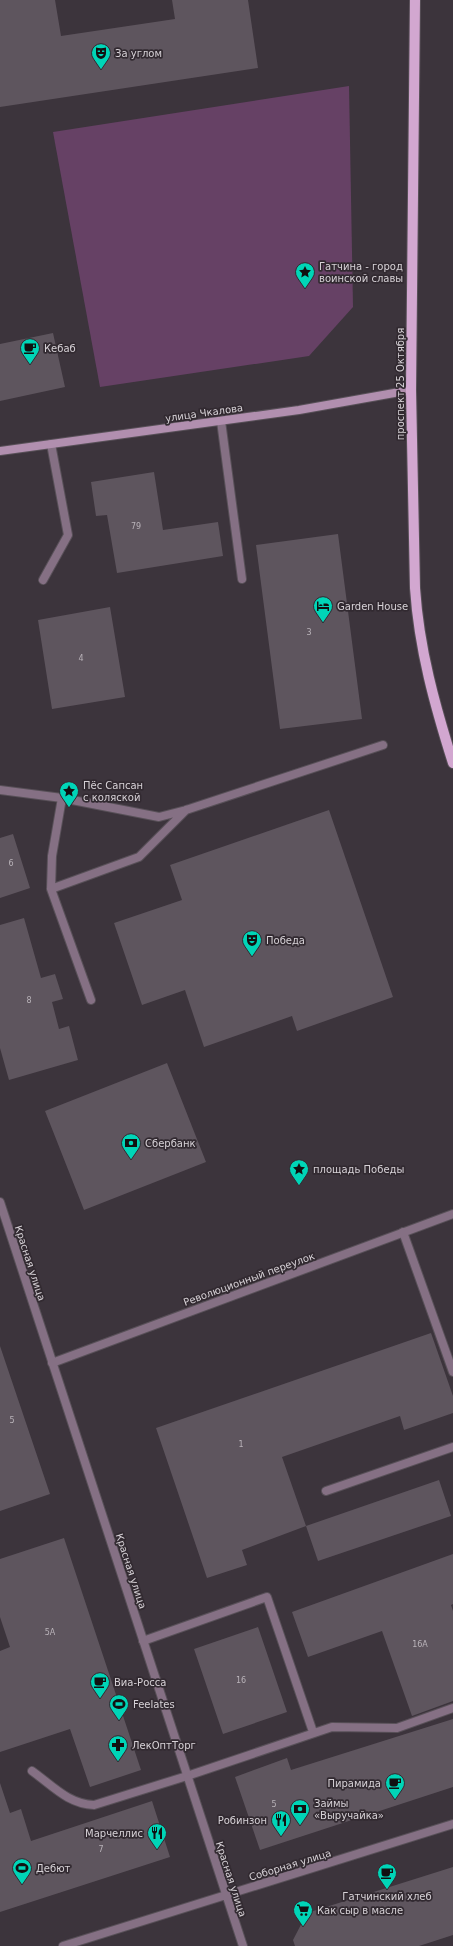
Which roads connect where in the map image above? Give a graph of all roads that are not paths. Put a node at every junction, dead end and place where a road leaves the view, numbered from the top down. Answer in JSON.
{"nodes":[{"id":1,"x":415,"y":0,"type":"edge"},
{"id":2,"x":411,"y":390,"type":"junction"},
{"id":3,"x":221,"y":421,"type":"junction"},
{"id":4,"x":51,"y":444,"type":"junction"},
{"id":5,"x":0,"y":451,"type":"edge"},
{"id":6,"x":242,"y":579,"type":"dead end"},
{"id":7,"x":43,"y":580,"type":"dead end"},
{"id":8,"x":383,"y":745,"type":"dead end"},
{"id":9,"x":453,"y":763,"type":"edge"},
{"id":10,"x":0,"y":790,"type":"edge"},
{"id":11,"x":62,"y":798,"type":"junction"},
{"id":12,"x":186,"y":810,"type":"junction"},
{"id":13,"x":51,"y":889,"type":"junction"},
{"id":14,"x":91,"y":1000,"type":"dead end"},
{"id":15,"x":0,"y":1202,"type":"edge"},
{"id":16,"x":453,"y":1214,"type":"edge"},
{"id":17,"x":4,"y":1225,"type":"edge"},
{"id":18,"x":403,"y":1232,"type":"junction"},
{"id":19,"x":52,"y":1363,"type":"junction"},
{"id":20,"x":453,"y":1372,"type":"edge"},
{"id":21,"x":453,"y":1447,"type":"edge"},
{"id":22,"x":326,"y":1491,"type":"dead end"},
{"id":23,"x":143,"y":1641,"type":"junction"},
{"id":24,"x":453,"y":1708,"type":"edge"},
{"id":25,"x":313,"y":1732,"type":"junction"},
{"id":26,"x":32,"y":1771,"type":"dead end"},
{"id":27,"x":187,"y":1776,"type":"junction"},
{"id":28,"x":453,"y":1824,"type":"edge"},
{"id":29,"x":226,"y":1896,"type":"junction"},
{"id":30,"x":63,"y":1946,"type":"edge"},
{"id":31,"x":243,"y":1946,"type":"edge"}],
"edges":[{"from":1,"to":2,"type":"main road","name":"проспект 25 Октября"},
{"from":2,"to":3,"type":"main road","name":"улица Чкалова"},
{"from":2,"to":9,"type":"main road","name":"проспект 25 Октября"},
{"from":3,"to":4,"type":"main road","name":"улица Чкалова"},
{"from":3,"to":6,"type":"street"},
{"from":4,"to":5,"type":"main road","name":"улица Чкалова"},
{"from":4,"to":7,"type":"street"},
{"from":8,"to":12,"type":"street"},
{"from":10,"to":11,"type":"street"},
{"from":11,"to":12,"type":"street"},
{"from":11,"to":13,"type":"street"},
{"from":12,"to":13,"type":"street"},
{"from":13,"to":14,"type":"street"},
{"from":15,"to":17,"type":"street","name":"Красная улица"},
{"from":16,"to":18,"type":"street","name":"Революционный переулок"},
{"from":17,"to":19,"type":"street","name":"Красная улица"},
{"from":18,"to":19,"type":"street","name":"Революционный переулок"},
{"from":18,"to":20,"type":"street"},
{"from":19,"to":23,"type":"street","name":"Красная улица"},
{"from":21,"to":22,"type":"street"},
{"from":23,"to":25,"type":"street"},
{"from":23,"to":27,"type":"street","name":"Красная улица"},
{"from":24,"to":25,"type":"street"},
{"from":25,"to":27,"type":"street"},
{"from":26,"to":27,"type":"street"},
{"from":27,"to":29,"type":"street","name":"Красная улица"},
{"from":28,"to":29,"type":"street","name":"Соборная улица"},
{"from":29,"to":30,"type":"street","name":"Соборная улица"},
{"from":29,"to":31,"type":"street","name":"Красная улица"}]}
